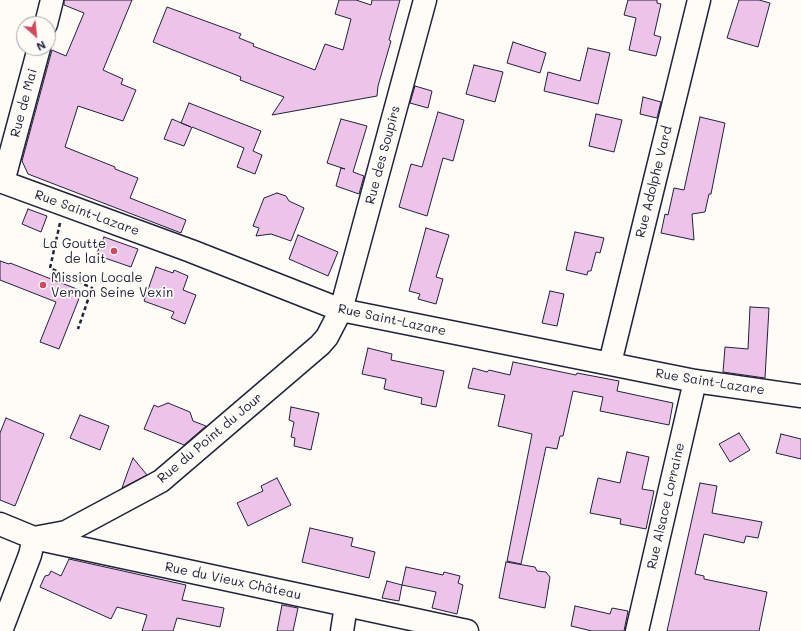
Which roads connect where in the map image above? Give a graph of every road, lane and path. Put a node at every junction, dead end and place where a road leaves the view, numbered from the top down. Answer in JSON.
{"nodes":[{"id":1,"x":52,"y":0,"type":"edge"},
{"id":2,"x":425,"y":0,"type":"edge"},
{"id":3,"x":699,"y":0,"type":"edge"},
{"id":4,"x":48,"y":16,"type":"edge"},
{"id":5,"x":37,"y":56,"type":"edge"},
{"id":6,"x":1,"y":181,"type":"edge"},
{"id":7,"x":60,"y":221,"type":"dead end"},
{"id":8,"x":341,"y":310,"type":"junction"},
{"id":9,"x":78,"y":329,"type":"dead end"},
{"id":10,"x":610,"y":363,"type":"junction"},
{"id":11,"x":695,"y":381,"type":"junction"},
{"id":12,"x":801,"y":396,"type":"edge"},
{"id":13,"x":0,"y":524,"type":"edge"},
{"id":14,"x":34,"y":538,"type":"junction"},
{"id":15,"x":346,"y":606,"type":"junction"},
{"id":16,"x":1,"y":631,"type":"edge"},
{"id":17,"x":342,"y":631,"type":"edge"},
{"id":18,"x":467,"y":631,"type":"edge"},
{"id":19,"x":637,"y":631,"type":"edge"}],
"edges":[{"from":1,"to":4,"type":"street"},
{"from":2,"to":8,"type":"street","name":"Rue des Soupirs"},
{"from":3,"to":10,"type":"street","name":"Rue Adolphe Vard"},
{"from":5,"to":6,"type":"street","name":"Rue de Mai"},
{"from":6,"to":8,"type":"street","name":"Rue Saint-Lazare"},
{"from":7,"to":9,"type":"path"},
{"from":8,"to":10,"type":"street","name":"Rue Saint-Lazare"},
{"from":8,"to":14,"type":"street","name":"Rue du Point du Jour"},
{"from":10,"to":11,"type":"street","name":"Rue Saint-Lazare"},
{"from":11,"to":12,"type":"street","name":"Rue Saint-Lazare"},
{"from":11,"to":19,"type":"street","name":"Rue Alsace Lorraine"},
{"from":13,"to":14,"type":"street","name":"Rue du Vieux Château"},
{"from":14,"to":15,"type":"street","name":"Rue du Vieux Château"},
{"from":14,"to":16,"type":"street"},
{"from":15,"to":17,"type":"street"},
{"from":15,"to":18,"type":"street","name":"Rue du Vieux Château"}]}
